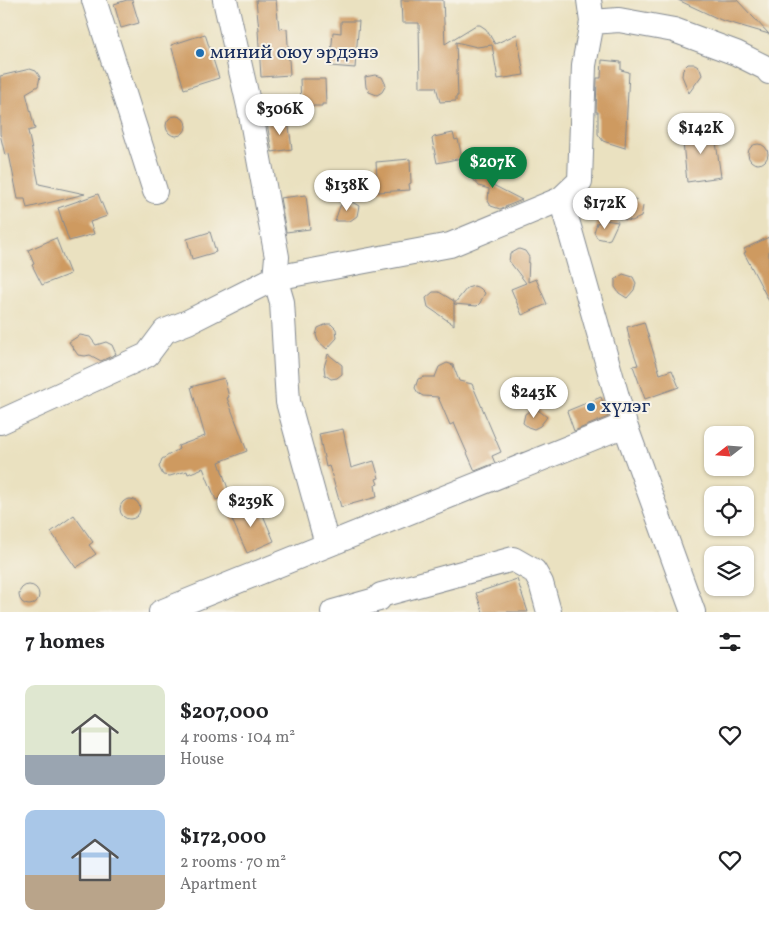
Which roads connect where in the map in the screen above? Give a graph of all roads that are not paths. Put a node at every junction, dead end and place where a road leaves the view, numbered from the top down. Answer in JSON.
{"nodes":[{"id":1,"x":94,"y":0,"type":"edge"},
{"id":2,"x":226,"y":0,"type":"edge"},
{"id":3,"x":590,"y":11,"type":"edge"},
{"id":4,"x":769,"y":72,"type":"edge"},
{"id":5,"x":155,"y":192,"type":"dead end"},
{"id":6,"x":561,"y":199,"type":"junction"},
{"id":7,"x":276,"y":278,"type":"junction"},
{"id":8,"x":0,"y":422,"type":"edge"},
{"id":9,"x":625,"y":425,"type":"junction"},
{"id":10,"x":327,"y":544,"type":"junction"},
{"id":11,"x":160,"y":612,"type":"edge"},
{"id":12,"x":333,"y":612,"type":"edge"},
{"id":13,"x":549,"y":612,"type":"edge"},
{"id":14,"x":693,"y":612,"type":"edge"}],
"edges":[{"from":1,"to":5,"type":"street"},
{"from":2,"to":7,"type":"street"},
{"from":3,"to":4,"type":"street"},
{"from":3,"to":6,"type":"street"},
{"from":6,"to":7,"type":"street"},
{"from":6,"to":9,"type":"street"},
{"from":7,"to":8,"type":"street"},
{"from":7,"to":10,"type":"street"},
{"from":9,"to":10,"type":"street"},
{"from":9,"to":14,"type":"street"},
{"from":10,"to":11,"type":"street"},
{"from":12,"to":13,"type":"street"}]}
